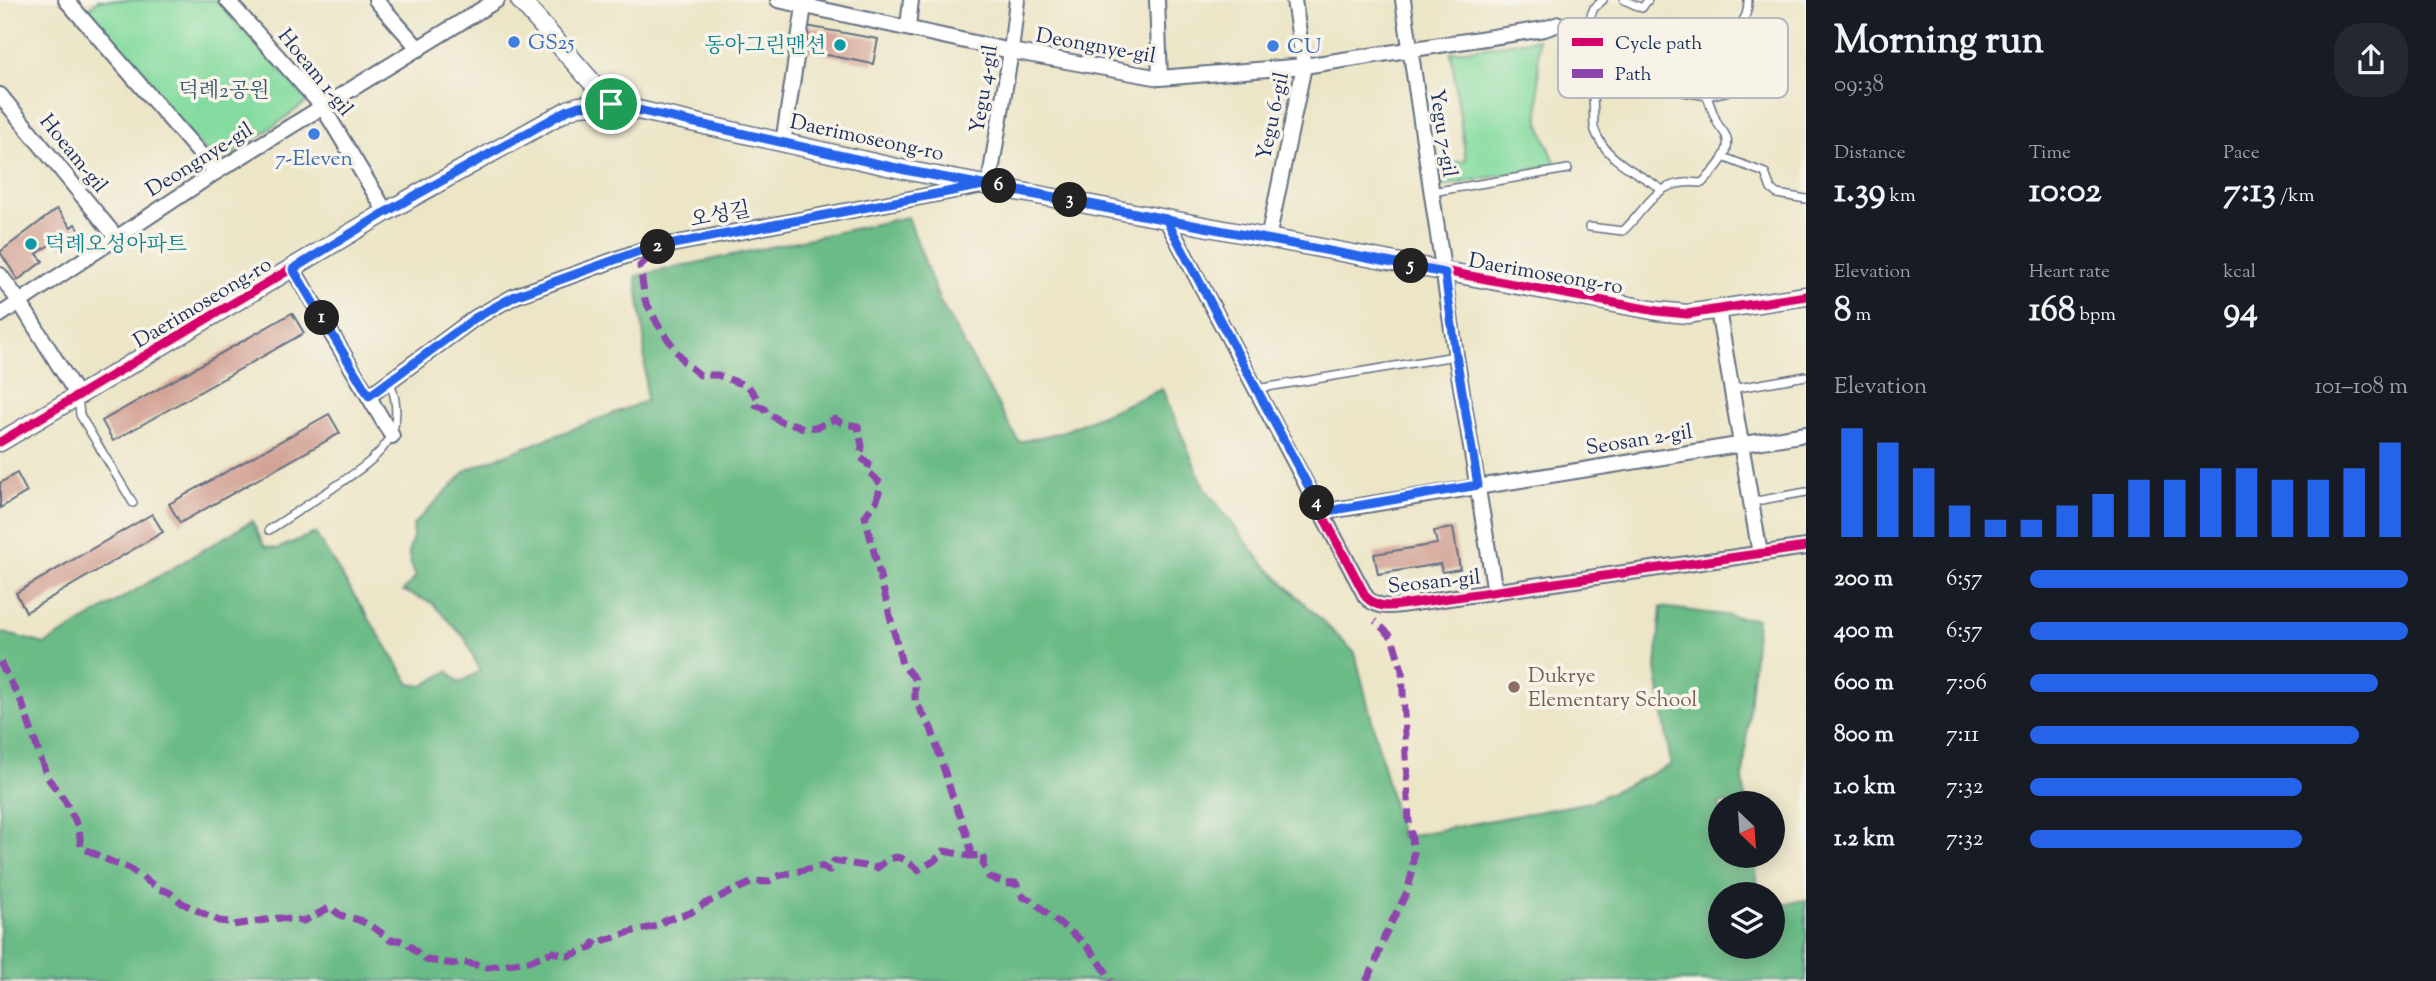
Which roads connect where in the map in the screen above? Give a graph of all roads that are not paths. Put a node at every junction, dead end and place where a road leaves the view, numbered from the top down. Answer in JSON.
{"nodes":[{"id":1,"x":66,"y":0,"type":"edge"},
{"id":2,"x":227,"y":0,"type":"edge"},
{"id":3,"x":376,"y":0,"type":"edge"},
{"id":4,"x":497,"y":0,"type":"edge"},
{"id":5,"x":520,"y":0,"type":"edge"},
{"id":6,"x":778,"y":0,"type":"edge"},
{"id":7,"x":911,"y":0,"type":"edge"},
{"id":8,"x":1017,"y":0,"type":"edge"},
{"id":9,"x":1157,"y":0,"type":"edge"},
{"id":10,"x":1294,"y":0,"type":"edge"},
{"id":11,"x":1403,"y":0,"type":"edge"},
{"id":12,"x":1604,"y":0,"type":"edge"},
{"id":13,"x":1624,"y":0,"type":"edge"},
{"id":14,"x":1648,"y":0,"type":"edge"},
{"id":15,"x":1748,"y":0,"type":"edge"},
{"id":16,"x":805,"y":2,"type":"edge"},
{"id":17,"x":1591,"y":18,"type":"edge"},
{"id":18,"x":1745,"y":18,"type":"edge"},
{"id":19,"x":1558,"y":24,"type":"edge"},
{"id":20,"x":908,"y":27,"type":"junction"},
{"id":21,"x":419,"y":49,"type":"junction"},
{"id":22,"x":1011,"y":51,"type":"junction"},
{"id":23,"x":1411,"y":51,"type":"junction"},
{"id":24,"x":1304,"y":66,"type":"junction"},
{"id":25,"x":1160,"y":78,"type":"junction"},
{"id":26,"x":0,"y":95,"type":"edge"},
{"id":27,"x":1593,"y":98,"type":"edge"},
{"id":28,"x":1708,"y":98,"type":"edge"},
{"id":29,"x":611,"y":104,"type":"junction"},
{"id":30,"x":322,"y":106,"type":"junction"},
{"id":31,"x":783,"y":143,"type":"junction"},
{"id":32,"x":1723,"y":157,"type":"junction"},
{"id":33,"x":1568,"y":170,"type":"dead end"},
{"id":34,"x":216,"y":172,"type":"junction"},
{"id":35,"x":989,"y":184,"type":"junction"},
{"id":36,"x":1661,"y":189,"type":"junction"},
{"id":37,"x":1432,"y":192,"type":"junction"},
{"id":38,"x":1806,"y":199,"type":"edge"},
{"id":39,"x":386,"y":212,"type":"junction"},
{"id":40,"x":1166,"y":219,"type":"junction"},
{"id":41,"x":1589,"y":227,"type":"dead end"},
{"id":42,"x":116,"y":237,"type":"junction"},
{"id":43,"x":1268,"y":239,"type":"junction"},
{"id":44,"x":293,"y":269,"type":"junction"},
{"id":45,"x":1445,"y":273,"type":"junction"},
{"id":46,"x":0,"y":275,"type":"edge"},
{"id":47,"x":1806,"y":296,"type":"edge"},
{"id":48,"x":19,"y":301,"type":"junction"},
{"id":49,"x":1718,"y":310,"type":"junction"},
{"id":50,"x":0,"y":315,"type":"edge"},
{"id":51,"x":1456,"y":356,"type":"junction"},
{"id":52,"x":1806,"y":376,"type":"edge"},
{"id":53,"x":390,"y":382,"type":"junction"},
{"id":54,"x":1256,"y":389,"type":"junction"},
{"id":55,"x":1732,"y":389,"type":"junction"},
{"id":56,"x":369,"y":396,"type":"junction"},
{"id":57,"x":78,"y":397,"type":"junction"},
{"id":58,"x":1806,"y":434,"type":"edge"},
{"id":59,"x":392,"y":436,"type":"junction"},
{"id":60,"x":0,"y":442,"type":"edge"},
{"id":61,"x":1742,"y":444,"type":"junction"},
{"id":62,"x":1478,"y":485,"type":"junction"},
{"id":63,"x":1806,"y":492,"type":"edge"},
{"id":64,"x":1751,"y":502,"type":"junction"},
{"id":65,"x":133,"y":503,"type":"dead end"},
{"id":66,"x":1322,"y":512,"type":"junction"},
{"id":67,"x":270,"y":530,"type":"dead end"},
{"id":68,"x":1806,"y":547,"type":"edge"},
{"id":69,"x":1760,"y":554,"type":"junction"},
{"id":70,"x":1495,"y":592,"type":"junction"}],
"edges":[{"from":1,"to":34,"type":"street"},
{"from":2,"to":30,"type":"street","name":"Hoeam 1-gil"},
{"from":3,"to":21,"type":"street"},
{"from":4,"to":21,"type":"street","name":"Deongnye-gil"},
{"from":5,"to":29,"type":"street"},
{"from":6,"to":16,"type":"street","name":"Deongnye-gil"},
{"from":7,"to":20,"type":"street"},
{"from":8,"to":22,"type":"street","name":"Yegu 4-gil"},
{"from":9,"to":25,"type":"street"},
{"from":10,"to":24,"type":"street","name":"Yegu 6-gil"},
{"from":11,"to":23,"type":"street","name":"Yegu 7-gil"},
{"from":12,"to":17,"type":"lane"},
{"from":13,"to":14,"type":"lane"},
{"from":15,"to":18,"type":"lane"},
{"from":16,"to":20,"type":"street","name":"Deongnye-gil"},
{"from":16,"to":31,"type":"street"},
{"from":19,"to":23,"type":"street","name":"Deongnye-gil"},
{"from":20,"to":22,"type":"street","name":"Deongnye-gil"},
{"from":21,"to":30,"type":"street","name":"Deongnye-gil"},
{"from":22,"to":25,"type":"street","name":"Deongnye-gil"},
{"from":22,"to":35,"type":"street","name":"Yegu 4-gil"},
{"from":23,"to":24,"type":"street","name":"Deongnye-gil"},
{"from":23,"to":37,"type":"street","name":"Yegu 7-gil"},
{"from":24,"to":25,"type":"street","name":"Deongnye-gil"},
{"from":24,"to":43,"type":"street","name":"Yegu 6-gil"},
{"from":26,"to":42,"type":"street","name":"Hoeam-gil"},
{"from":27,"to":36,"type":"lane"},
{"from":28,"to":32,"type":"lane"},
{"from":29,"to":31,"type":"street","name":"Daerimoseong-ro"},
{"from":29,"to":39,"type":"street","name":"Daerimoseong-ro"},
{"from":30,"to":34,"type":"street","name":"Deongnye-gil"},
{"from":30,"to":39,"type":"street","name":"Hoeam 1-gil"},
{"from":31,"to":35,"type":"street","name":"Daerimoseong-ro"},
{"from":32,"to":36,"type":"lane"},
{"from":32,"to":38,"type":"lane"},
{"from":33,"to":37,"type":"lane"},
{"from":34,"to":42,"type":"street","name":"Deongnye-gil"},
{"from":35,"to":40,"type":"street","name":"Daerimoseong-ro"},
{"from":35,"to":53,"type":"street","name":"오성길"},
{"from":36,"to":41,"type":"lane"},
{"from":37,"to":45,"type":"street","name":"Yegu 7-gil"},
{"from":39,"to":44,"type":"street","name":"Daerimoseong-ro"},
{"from":40,"to":43,"type":"street","name":"Daerimoseong-ro"},
{"from":40,"to":54,"type":"street","name":"Seosan-gil"},
{"from":42,"to":48,"type":"street","name":"Deongnye-gil"},
{"from":43,"to":45,"type":"street","name":"Daerimoseong-ro"},
{"from":44,"to":56,"type":"street"},
{"from":44,"to":57,"type":"street","name":"Daerimoseong-ro"},
{"from":45,"to":49,"type":"street","name":"Daerimoseong-ro"},
{"from":45,"to":51,"type":"street"},
{"from":46,"to":48,"type":"street"},
{"from":47,"to":49,"type":"street","name":"Daerimoseong-ro"},
{"from":48,"to":50,"type":"street","name":"Deongnye-gil"},
{"from":48,"to":57,"type":"street"},
{"from":49,"to":55,"type":"street"},
{"from":51,"to":54,"type":"lane"},
{"from":51,"to":62,"type":"street"},
{"from":52,"to":55,"type":"lane"},
{"from":53,"to":56,"type":"street","name":"오성길"},
{"from":53,"to":59,"type":"lane"},
{"from":54,"to":66,"type":"street","name":"Seosan-gil"},
{"from":55,"to":61,"type":"street"},
{"from":56,"to":59,"type":"street"},
{"from":57,"to":60,"type":"street","name":"Daerimoseong-ro"},
{"from":57,"to":65,"type":"lane"},
{"from":58,"to":61,"type":"street","name":"Seosan 2-gil"},
{"from":59,"to":67,"type":"lane"},
{"from":61,"to":62,"type":"street","name":"Seosan 2-gil"},
{"from":61,"to":64,"type":"street"},
{"from":62,"to":66,"type":"street","name":"Seosan 2-gil"},
{"from":62,"to":70,"type":"street"},
{"from":63,"to":64,"type":"lane"},
{"from":64,"to":69,"type":"street"},
{"from":66,"to":70,"type":"street","name":"Seosan-gil"},
{"from":68,"to":69,"type":"street","name":"Seosan-gil"},
{"from":69,"to":70,"type":"street","name":"Seosan-gil"}]}
